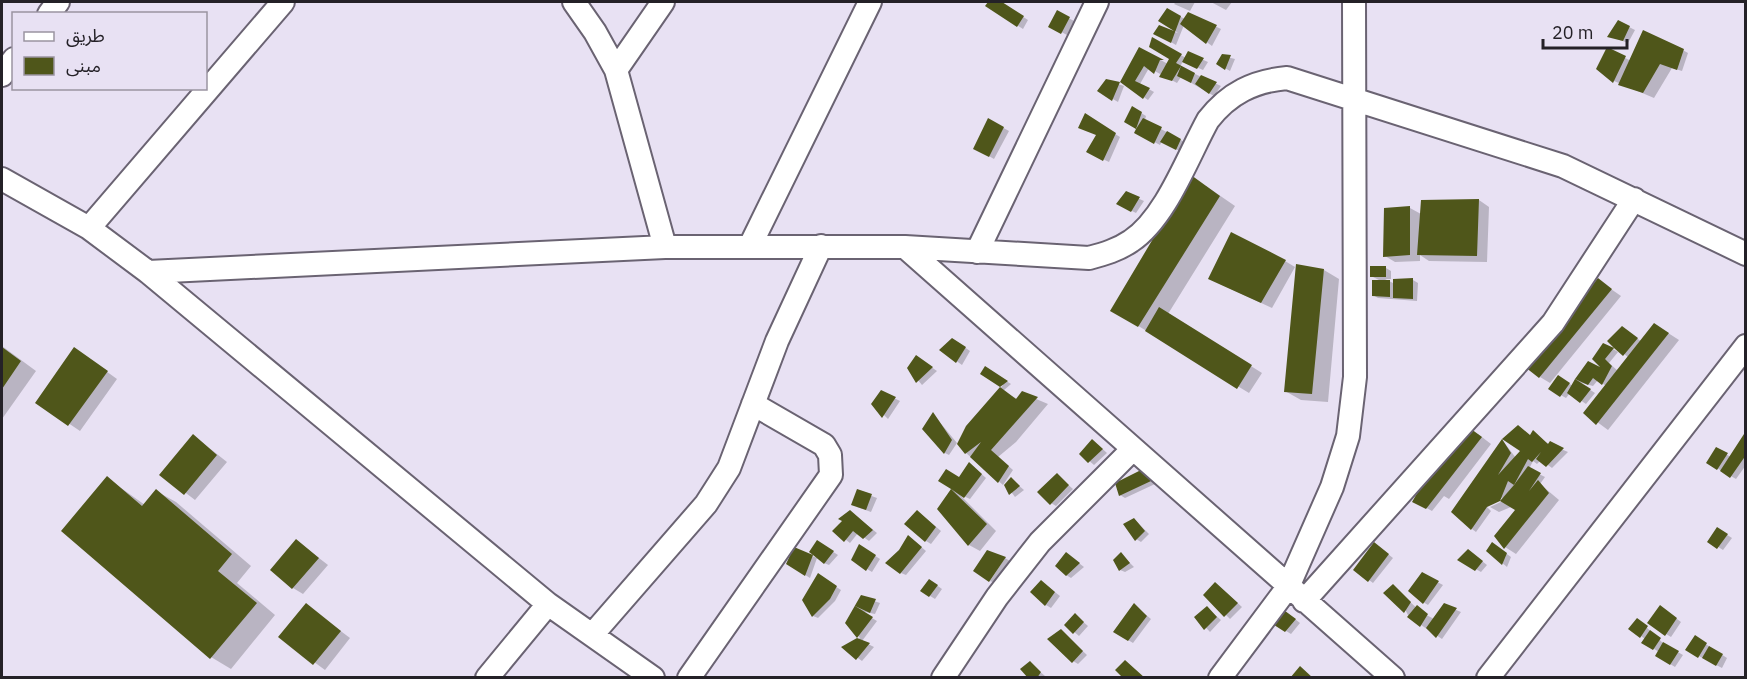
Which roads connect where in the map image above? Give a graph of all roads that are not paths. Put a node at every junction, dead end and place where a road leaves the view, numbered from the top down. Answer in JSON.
{"nodes":[{"id":1,"x":283,"y":2,"type":"edge"},
{"id":2,"x":574,"y":2,"type":"edge"},
{"id":3,"x":663,"y":2,"type":"edge"},
{"id":4,"x":870,"y":2,"type":"edge"},
{"id":5,"x":1097,"y":2,"type":"edge"},
{"id":6,"x":1354,"y":2,"type":"edge"},
{"id":7,"x":12,"y":62,"type":"edge"},
{"id":8,"x":616,"y":70,"type":"junction"},
{"id":9,"x":2,"y":75,"type":"edge"},
{"id":10,"x":1355,"y":99,"type":"junction"},
{"id":11,"x":2,"y":179,"type":"edge"},
{"id":12,"x":1634,"y":199,"type":"junction"},
{"id":13,"x":89,"y":228,"type":"junction"},
{"id":14,"x":750,"y":246,"type":"junction"},
{"id":15,"x":821,"y":246,"type":"junction"},
{"id":16,"x":665,"y":247,"type":"junction"},
{"id":17,"x":905,"y":247,"type":"junction"},
{"id":18,"x":977,"y":252,"type":"junction"},
{"id":19,"x":1746,"y":254,"type":"edge"},
{"id":20,"x":148,"y":272,"type":"junction"},
{"id":21,"x":1746,"y":346,"type":"edge"},
{"id":22,"x":753,"y":404,"type":"junction"},
{"id":23,"x":1133,"y":449,"type":"junction"},
{"id":24,"x":1296,"y":594,"type":"junction"},
{"id":25,"x":549,"y":604,"type":"junction"},
{"id":26,"x":592,"y":635,"type":"junction"},
{"id":27,"x":487,"y":678,"type":"edge"},
{"id":28,"x":653,"y":678,"type":"edge"},
{"id":29,"x":690,"y":678,"type":"edge"},
{"id":30,"x":944,"y":678,"type":"edge"},
{"id":31,"x":1220,"y":678,"type":"edge"},
{"id":32,"x":1393,"y":678,"type":"edge"},
{"id":33,"x":1488,"y":678,"type":"edge"}],
"edges":[{"from":1,"to":13,"type":"street"},
{"from":2,"to":8,"type":"street"},
{"from":3,"to":8,"type":"street"},
{"from":4,"to":14,"type":"street"},
{"from":5,"to":18,"type":"street"},
{"from":6,"to":10,"type":"street"},
{"from":7,"to":9,"type":"street"},
{"from":8,"to":16,"type":"street"},
{"from":10,"to":12,"type":"street"},
{"from":10,"to":18,"type":"street"},
{"from":10,"to":24,"type":"street"},
{"from":11,"to":13,"type":"street"},
{"from":12,"to":19,"type":"street"},
{"from":12,"to":24,"type":"street"},
{"from":13,"to":20,"type":"street"},
{"from":14,"to":15,"type":"street"},
{"from":14,"to":16,"type":"street"},
{"from":15,"to":17,"type":"street"},
{"from":15,"to":22,"type":"street"},
{"from":16,"to":20,"type":"street"},
{"from":17,"to":18,"type":"street"},
{"from":17,"to":23,"type":"street"},
{"from":20,"to":25,"type":"street"},
{"from":21,"to":33,"type":"street"},
{"from":22,"to":26,"type":"street"},
{"from":22,"to":29,"type":"street"},
{"from":23,"to":24,"type":"street"},
{"from":23,"to":30,"type":"street"},
{"from":24,"to":31,"type":"street"},
{"from":24,"to":32,"type":"street"},
{"from":25,"to":26,"type":"street"},
{"from":25,"to":27,"type":"street"},
{"from":26,"to":28,"type":"street"}]}
